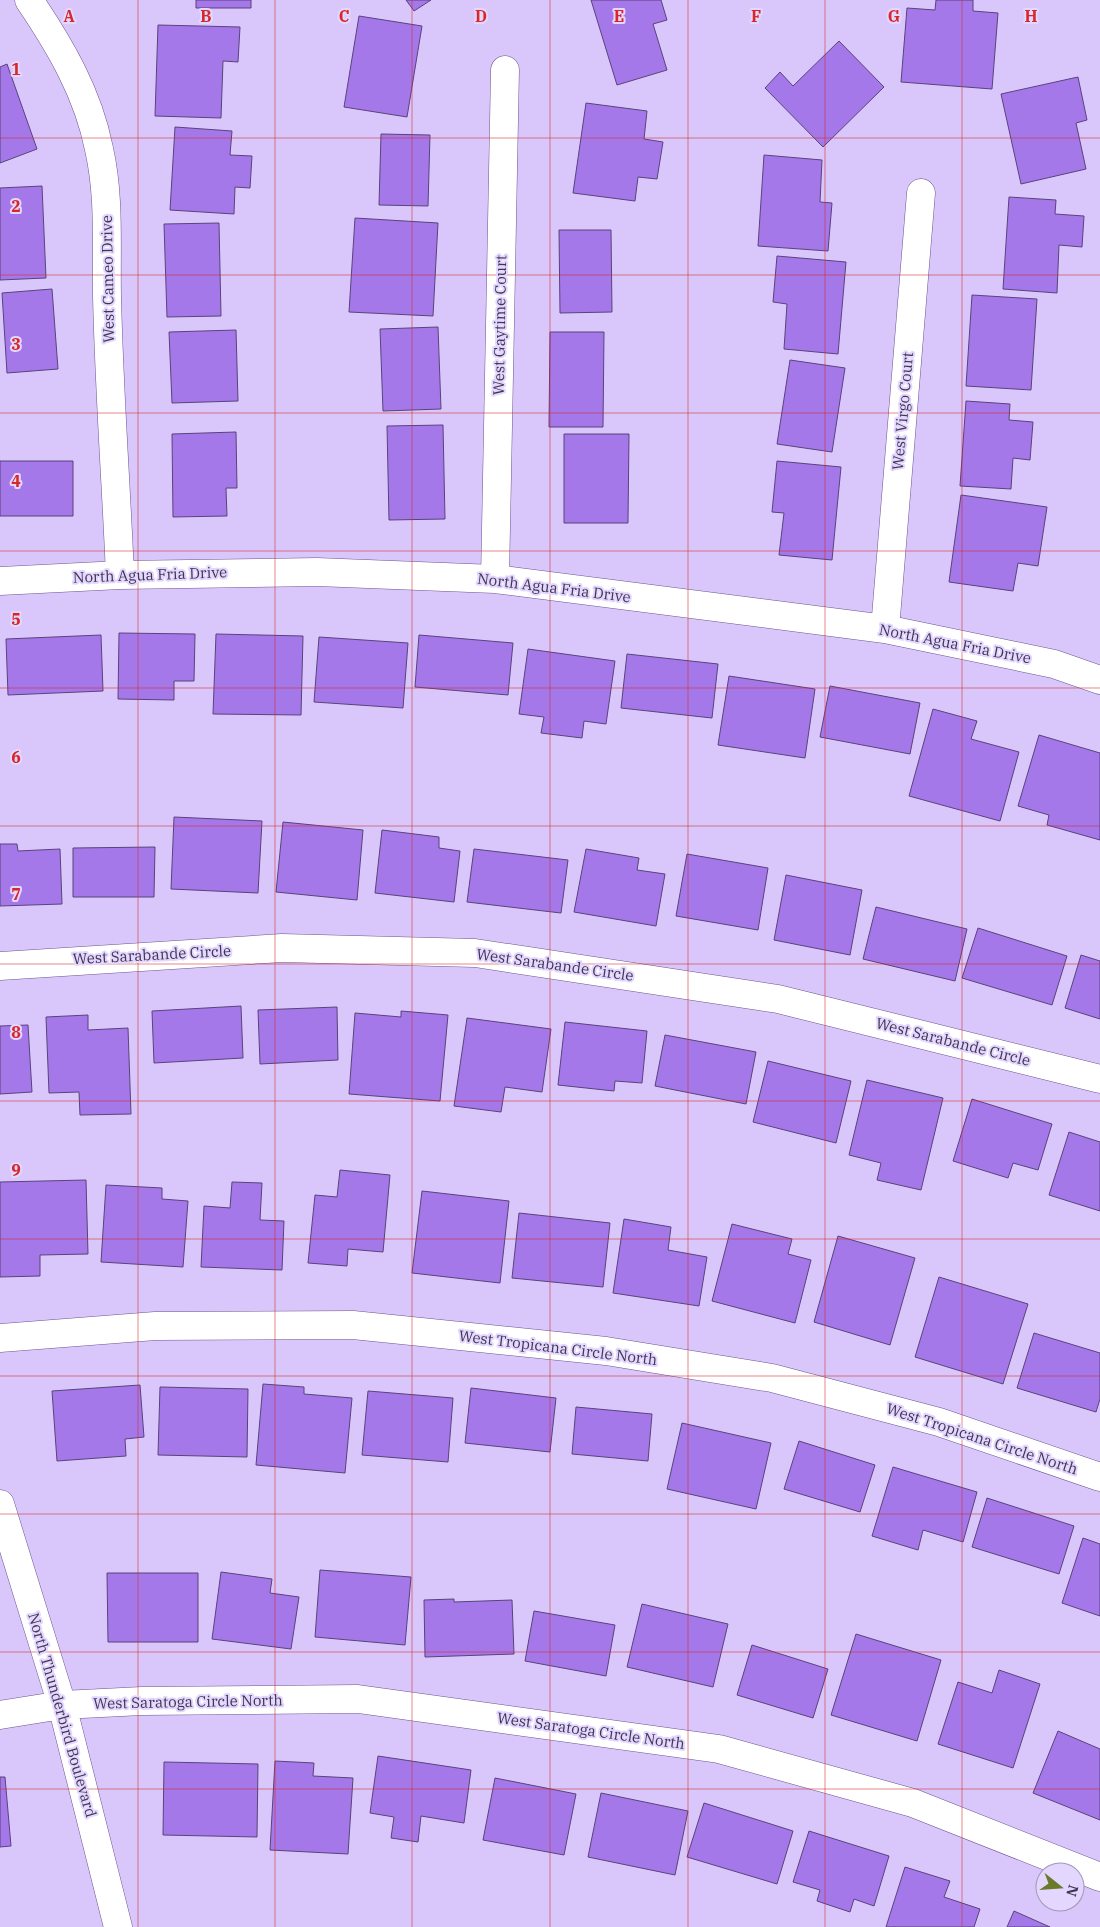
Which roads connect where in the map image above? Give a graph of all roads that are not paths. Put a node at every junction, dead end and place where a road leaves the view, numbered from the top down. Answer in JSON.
{"nodes":[{"id":1,"x":28,"y":0,"type":"edge"},
{"id":2,"x":505,"y":70,"type":"dead end"},
{"id":3,"x":921,"y":193,"type":"dead end"},
{"id":4,"x":120,"y":574,"type":"junction"},
{"id":5,"x":496,"y":579,"type":"junction"},
{"id":6,"x":0,"y":581,"type":"edge"},
{"id":7,"x":885,"y":629,"type":"junction"},
{"id":8,"x":1100,"y":680,"type":"edge"},
{"id":9,"x":0,"y":966,"type":"edge"},
{"id":10,"x":1100,"y":1079,"type":"edge"},
{"id":11,"x":0,"y":1338,"type":"edge"},
{"id":12,"x":1100,"y":1477,"type":"edge"},
{"id":13,"x":0,"y":1504,"type":"edge"},
{"id":14,"x":62,"y":1705,"type":"junction"},
{"id":15,"x":0,"y":1714,"type":"edge"},
{"id":16,"x":1100,"y":1877,"type":"edge"},
{"id":17,"x":118,"y":1927,"type":"edge"}],
"edges":[{"from":1,"to":4,"type":"street","name":"West Cameo Drive"},
{"from":2,"to":5,"type":"street","name":"West Gaytime Court"},
{"from":3,"to":7,"type":"street","name":"West Virgo Court"},
{"from":4,"to":5,"type":"street","name":"North Agua Fria Drive"},
{"from":4,"to":6,"type":"street","name":"North Agua Fria Drive"},
{"from":5,"to":7,"type":"street","name":"North Agua Fria Drive"},
{"from":7,"to":8,"type":"street","name":"North Agua Fria Drive"},
{"from":9,"to":10,"type":"street","name":"West Sarabande Circle"},
{"from":11,"to":12,"type":"street","name":"West Tropicana Circle North"},
{"from":13,"to":14,"type":"street","name":"North Thunderbird Boulevard"},
{"from":14,"to":15,"type":"street","name":"West Saratoga Circle North"},
{"from":14,"to":16,"type":"street","name":"West Saratoga Circle North"},
{"from":14,"to":17,"type":"street","name":"North Thunderbird Boulevard"}]}
